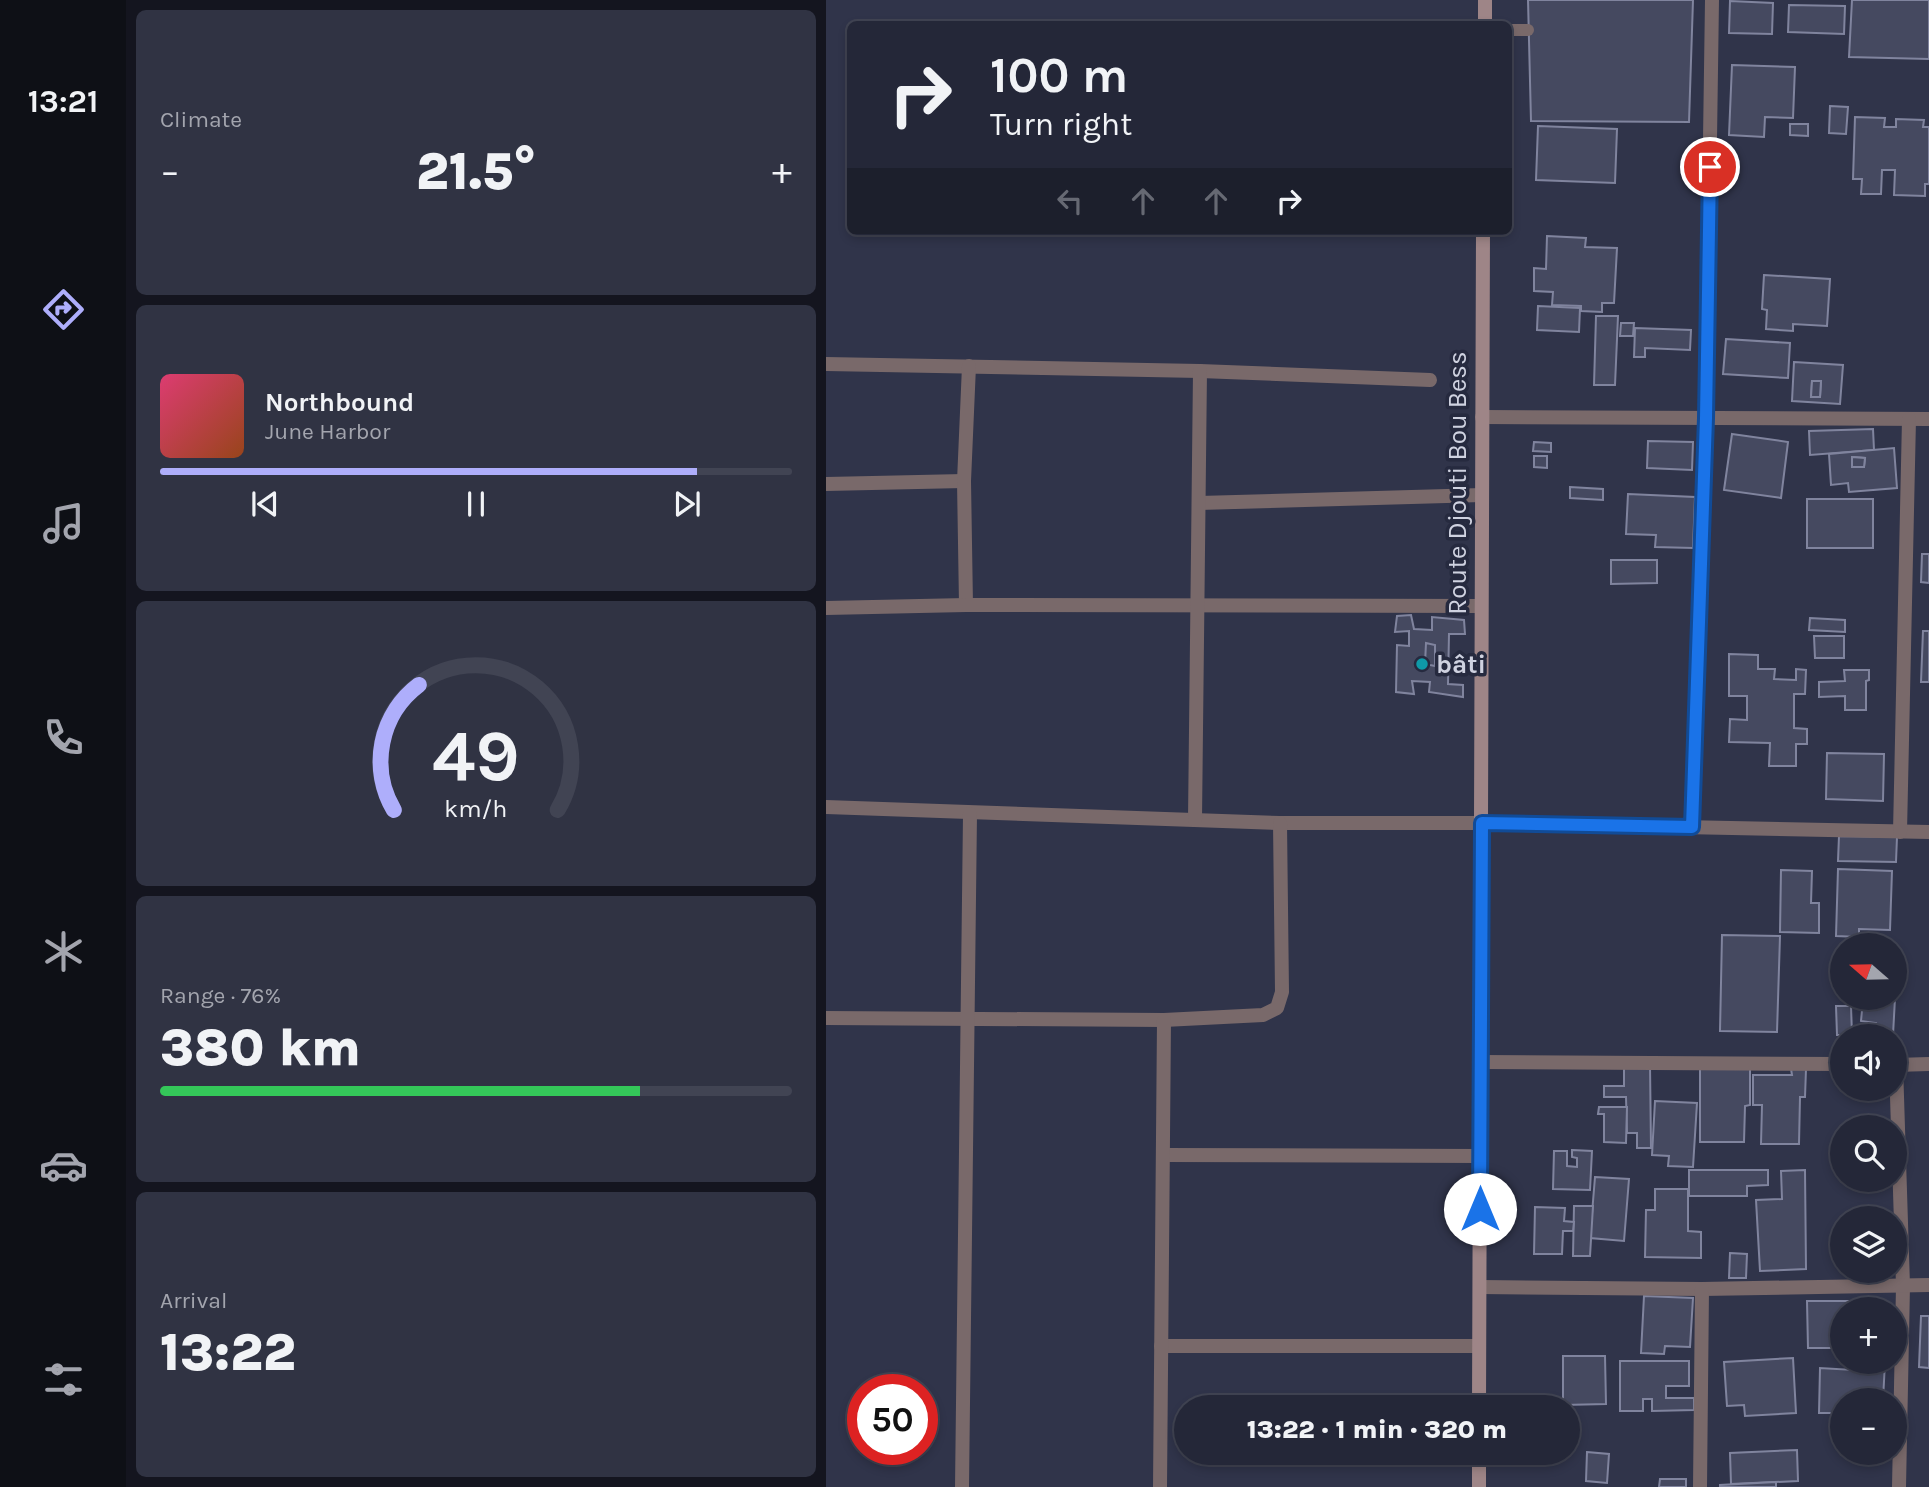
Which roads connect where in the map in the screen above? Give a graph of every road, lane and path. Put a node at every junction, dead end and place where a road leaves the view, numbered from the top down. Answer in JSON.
{"nodes":[{"id":1,"x":1485,"y":0,"type":"edge"},
{"id":2,"x":1712,"y":0,"type":"edge"},
{"id":3,"x":1485,"y":21,"type":"edge"},
{"id":4,"x":1512,"y":30,"type":"edge"},
{"id":5,"x":1528,"y":30,"type":"dead end"},
{"id":6,"x":1483,"y":235,"type":"edge"},
{"id":7,"x":826,"y":363,"type":"edge"},
{"id":8,"x":969,"y":366,"type":"junction"},
{"id":9,"x":1200,"y":371,"type":"junction"},
{"id":10,"x":1430,"y":380,"type":"dead end"},
{"id":11,"x":1482,"y":417,"type":"junction"},
{"id":12,"x":1706,"y":418,"type":"junction"},
{"id":13,"x":1909,"y":419,"type":"junction"},
{"id":14,"x":1929,"y":419,"type":"edge"},
{"id":15,"x":964,"y":481,"type":"junction"},
{"id":16,"x":826,"y":484,"type":"edge"},
{"id":17,"x":1482,"y":495,"type":"junction"},
{"id":18,"x":1199,"y":503,"type":"junction"},
{"id":19,"x":966,"y":605,"type":"junction"},
{"id":20,"x":1198,"y":606,"type":"junction"},
{"id":21,"x":1481,"y":606,"type":"junction"},
{"id":22,"x":826,"y":608,"type":"edge"},
{"id":23,"x":826,"y":807,"type":"edge"},
{"id":24,"x":971,"y":814,"type":"junction"},
{"id":25,"x":1195,"y":821,"type":"junction"},
{"id":26,"x":1280,"y":823,"type":"junction"},
{"id":27,"x":1482,"y":823,"type":"junction"},
{"id":28,"x":1692,"y":827,"type":"junction"},
{"id":29,"x":1900,"y":832,"type":"junction"},
{"id":30,"x":1929,"y":832,"type":"edge"},
{"id":31,"x":826,"y":1018,"type":"edge"},
{"id":32,"x":968,"y":1019,"type":"junction"},
{"id":33,"x":1164,"y":1020,"type":"junction"},
{"id":34,"x":1481,"y":1062,"type":"junction"},
{"id":35,"x":1830,"y":1064,"type":"edge"},
{"id":36,"x":1907,"y":1065,"type":"edge"},
{"id":37,"x":1929,"y":1065,"type":"edge"},
{"id":38,"x":1896,"y":1101,"type":"edge"},
{"id":39,"x":1163,"y":1156,"type":"junction"},
{"id":40,"x":1480,"y":1156,"type":"junction"},
{"id":41,"x":1929,"y":1285,"type":"edge"},
{"id":42,"x":1903,"y":1286,"type":"junction"},
{"id":43,"x":1480,"y":1287,"type":"junction"},
{"id":44,"x":1702,"y":1289,"type":"junction"},
{"id":45,"x":1161,"y":1346,"type":"junction"},
{"id":46,"x":1479,"y":1346,"type":"junction"},
{"id":47,"x":1479,"y":1395,"type":"edge"},
{"id":48,"x":1479,"y":1465,"type":"edge"},
{"id":49,"x":962,"y":1487,"type":"edge"},
{"id":50,"x":1160,"y":1487,"type":"edge"},
{"id":51,"x":1479,"y":1487,"type":"edge"},
{"id":52,"x":1700,"y":1487,"type":"edge"},
{"id":53,"x":1900,"y":1487,"type":"edge"}],
"edges":[{"from":1,"to":3,"type":"main road"},
{"from":2,"to":12,"type":"street"},
{"from":4,"to":5,"type":"lane"},
{"from":6,"to":11,"type":"main road","name":"Route Djouti Bou Bess"},
{"from":7,"to":8,"type":"street"},
{"from":8,"to":9,"type":"street"},
{"from":8,"to":15,"type":"street"},
{"from":9,"to":10,"type":"street"},
{"from":9,"to":18,"type":"street"},
{"from":11,"to":12,"type":"street"},
{"from":11,"to":17,"type":"main road","name":"Route Djouti Bou Bess"},
{"from":12,"to":13,"type":"street"},
{"from":12,"to":28,"type":"street"},
{"from":13,"to":14,"type":"street"},
{"from":13,"to":29,"type":"street"},
{"from":15,"to":16,"type":"street"},
{"from":15,"to":19,"type":"street"},
{"from":17,"to":18,"type":"street"},
{"from":17,"to":21,"type":"main road","name":"Route Djouti Bou Bess"},
{"from":18,"to":20,"type":"street"},
{"from":19,"to":20,"type":"street"},
{"from":19,"to":22,"type":"street"},
{"from":20,"to":21,"type":"street"},
{"from":20,"to":25,"type":"street"},
{"from":21,"to":27,"type":"main road","name":"Route Djouti Bou Bess"},
{"from":23,"to":24,"type":"street"},
{"from":24,"to":25,"type":"street"},
{"from":24,"to":32,"type":"street"},
{"from":25,"to":26,"type":"street"},
{"from":26,"to":27,"type":"street"},
{"from":26,"to":33,"type":"street"},
{"from":27,"to":28,"type":"street"},
{"from":27,"to":34,"type":"main road","name":"Route Djouti Bou Bess"},
{"from":28,"to":29,"type":"street"},
{"from":29,"to":30,"type":"street"},
{"from":31,"to":32,"type":"street"},
{"from":32,"to":33,"type":"street"},
{"from":32,"to":49,"type":"street"},
{"from":33,"to":39,"type":"street"},
{"from":34,"to":35,"type":"street"},
{"from":34,"to":40,"type":"main road","name":"Route Djouti Bou Bess"},
{"from":36,"to":37,"type":"street"},
{"from":38,"to":42,"type":"street"},
{"from":39,"to":40,"type":"street"},
{"from":39,"to":45,"type":"street"},
{"from":40,"to":43,"type":"main road","name":"Route Djouti Bou Bess"},
{"from":41,"to":42,"type":"street"},
{"from":42,"to":44,"type":"street"},
{"from":42,"to":53,"type":"street"},
{"from":43,"to":44,"type":"street"},
{"from":43,"to":46,"type":"main road","name":"Route Djouti Bou Bess"},
{"from":44,"to":52,"type":"street"},
{"from":45,"to":46,"type":"street"},
{"from":45,"to":50,"type":"street"},
{"from":46,"to":47,"type":"main road","name":"Route Djouti Bou Bess"},
{"from":48,"to":51,"type":"main road"}]}
